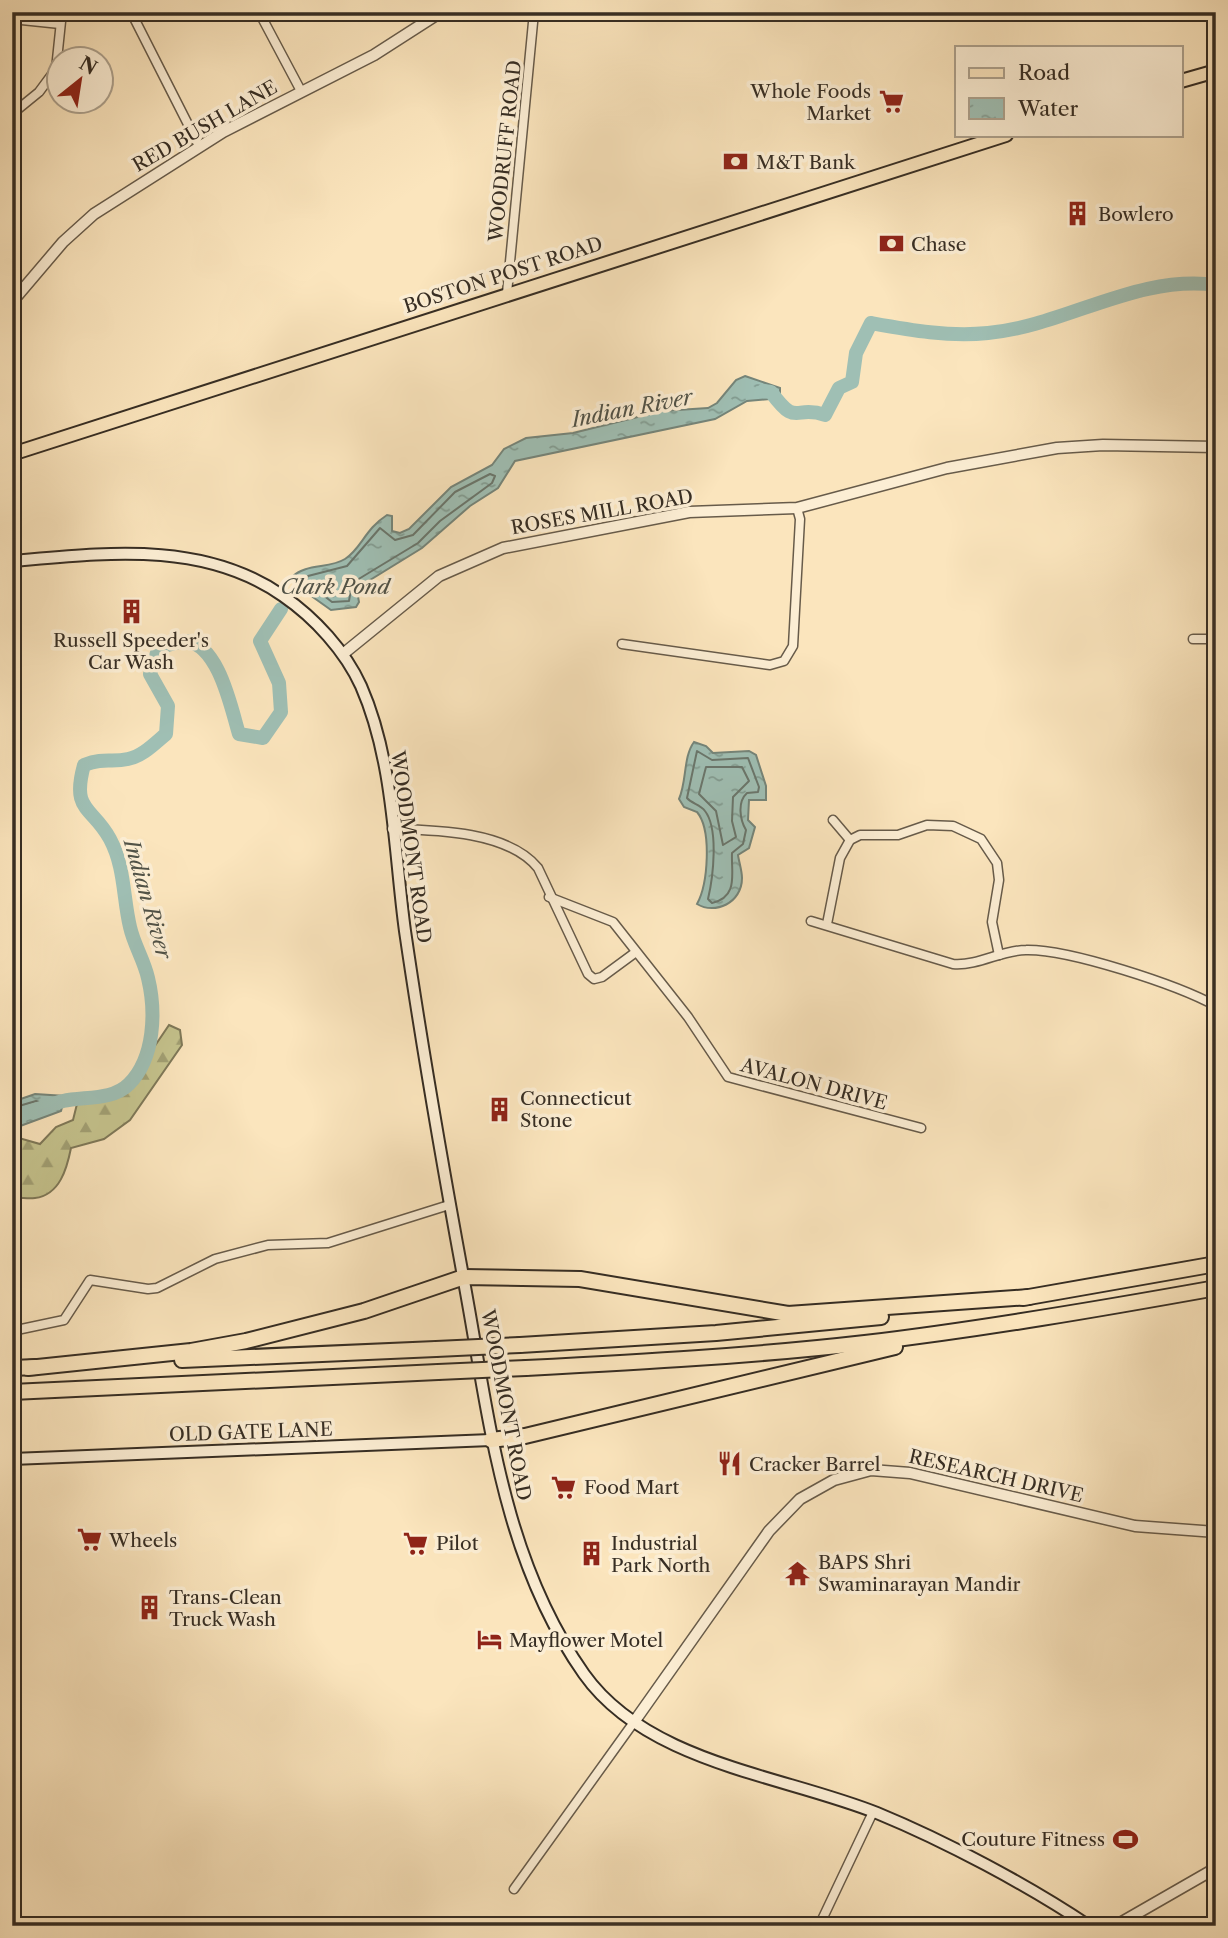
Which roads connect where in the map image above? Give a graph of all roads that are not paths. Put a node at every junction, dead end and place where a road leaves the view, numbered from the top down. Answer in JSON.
{"nodes":[{"id":1,"x":62,"y":12,"type":"edge"},
{"id":2,"x":131,"y":12,"type":"edge"},
{"id":3,"x":259,"y":12,"type":"edge"},
{"id":4,"x":441,"y":12,"type":"edge"},
{"id":5,"x":534,"y":12,"type":"edge"},
{"id":6,"x":12,"y":19,"type":"edge"},
{"id":7,"x":60,"y":24,"type":"junction"},
{"id":8,"x":59,"y":46,"type":"edge"},
{"id":9,"x":1216,"y":71,"type":"edge"},
{"id":10,"x":1182,"y":81,"type":"edge"},
{"id":11,"x":46,"y":84,"type":"edge"},
{"id":12,"x":301,"y":91,"type":"junction"},
{"id":13,"x":12,"y":114,"type":"edge"},
{"id":14,"x":1003,"y":136,"type":"edge"},
{"id":15,"x":199,"y":146,"type":"junction"},
{"id":16,"x":507,"y":293,"type":"junction"},
{"id":17,"x":12,"y":302,"type":"edge"},
{"id":18,"x":1216,"y":447,"type":"edge"},
{"id":19,"x":12,"y":454,"type":"edge"},
{"id":20,"x":797,"y":508,"type":"junction"},
{"id":21,"x":12,"y":561,"type":"edge"},
{"id":22,"x":1193,"y":639,"type":"dead end"},
{"id":23,"x":1216,"y":639,"type":"edge"},
{"id":24,"x":622,"y":644,"type":"dead end"},
{"id":25,"x":343,"y":654,"type":"junction"},
{"id":26,"x":833,"y":820,"type":"dead end"},
{"id":27,"x":392,"y":829,"type":"junction"},
{"id":28,"x":850,"y":840,"type":"junction"},
{"id":29,"x":550,"y":897,"type":"junction"},
{"id":30,"x":811,"y":921,"type":"dead end"},
{"id":31,"x":827,"y":923,"type":"junction"},
{"id":32,"x":636,"y":952,"type":"junction"},
{"id":33,"x":999,"y":955,"type":"junction"},
{"id":34,"x":1216,"y":1006,"type":"edge"},
{"id":35,"x":921,"y":1128,"type":"dead end"},
{"id":36,"x":449,"y":1205,"type":"junction"},
{"id":37,"x":1216,"y":1264,"type":"edge"},
{"id":38,"x":464,"y":1277,"type":"junction"},
{"id":39,"x":1216,"y":1288,"type":"edge"},
{"id":40,"x":1029,"y":1297,"type":"junction"},
{"id":41,"x":978,"y":1328,"type":"junction"},
{"id":42,"x":12,"y":1331,"type":"edge"},
{"id":43,"x":12,"y":1368,"type":"edge"},
{"id":44,"x":28,"y":1368,"type":"junction"},
{"id":45,"x":12,"y":1392,"type":"edge"},
{"id":46,"x":491,"y":1440,"type":"junction"},
{"id":47,"x":12,"y":1459,"type":"edge"},
{"id":48,"x":1216,"y":1532,"type":"edge"},
{"id":49,"x":634,"y":1722,"type":"junction"},
{"id":50,"x":873,"y":1812,"type":"junction"},
{"id":51,"x":1216,"y":1868,"type":"edge"},
{"id":52,"x":514,"y":1889,"type":"dead end"},
{"id":53,"x":819,"y":1926,"type":"edge"},
{"id":54,"x":1089,"y":1926,"type":"edge"},
{"id":55,"x":1115,"y":1926,"type":"edge"}],
"edges":[{"from":1,"to":7,"type":"street"},
{"from":2,"to":15,"type":"street"},
{"from":3,"to":12,"type":"street"},
{"from":4,"to":12,"type":"street","name":"RED BUSH LANE"},
{"from":5,"to":16,"type":"street","name":"WOODRUFF ROAD"},
{"from":6,"to":7,"type":"street"},
{"from":7,"to":8,"type":"street"},
{"from":9,"to":10,"type":"main road"},
{"from":11,"to":13,"type":"street"},
{"from":12,"to":15,"type":"street","name":"RED BUSH LANE"},
{"from":14,"to":16,"type":"main road","name":"BOSTON POST ROAD"},
{"from":15,"to":17,"type":"street","name":"RED BUSH LANE"},
{"from":16,"to":19,"type":"main road","name":"BOSTON POST ROAD"},
{"from":18,"to":20,"type":"street","name":"ROSES MILL ROAD"},
{"from":20,"to":24,"type":"street"},
{"from":20,"to":25,"type":"street","name":"ROSES MILL ROAD"},
{"from":21,"to":25,"type":"main road"},
{"from":22,"to":23,"type":"street"},
{"from":25,"to":27,"type":"main road","name":"WOODMONT ROAD"},
{"from":26,"to":28,"type":"street"},
{"from":27,"to":29,"type":"street"},
{"from":27,"to":36,"type":"main road","name":"WOODMONT ROAD"},
{"from":28,"to":31,"type":"street"},
{"from":28,"to":33,"type":"street"},
{"from":29,"to":32,"type":"street","name":"AVALON DRIVE"},
{"from":29,"to":32,"type":"street"},
{"from":30,"to":31,"type":"street"},
{"from":31,"to":33,"type":"street"},
{"from":32,"to":35,"type":"street","name":"AVALON DRIVE"},
{"from":33,"to":34,"type":"street"},
{"from":36,"to":38,"type":"main road","name":"WOODMONT ROAD"},
{"from":36,"to":42,"type":"street"},
{"from":37,"to":40,"type":"highway"},
{"from":38,"to":40,"type":"highway"},
{"from":38,"to":44,"type":"highway"},
{"from":38,"to":46,"type":"main road","name":"WOODMONT ROAD"},
{"from":39,"to":41,"type":"highway"},
{"from":40,"to":44,"type":"highway","bridge":true},
{"from":41,"to":45,"type":"highway","bridge":true},
{"from":41,"to":46,"type":"highway"},
{"from":43,"to":44,"type":"highway"},
{"from":46,"to":47,"type":"main road","name":"OLD GATE LANE"},
{"from":46,"to":49,"type":"main road","name":"WOODMONT ROAD"},
{"from":48,"to":49,"type":"street","name":"RESEARCH DRIVE"},
{"from":49,"to":50,"type":"main road","name":"WOODMONT ROAD"},
{"from":49,"to":52,"type":"street"},
{"from":50,"to":53,"type":"street"},
{"from":50,"to":54,"type":"main road","name":"WOODMONT ROAD"},
{"from":51,"to":55,"type":"street"}]}
